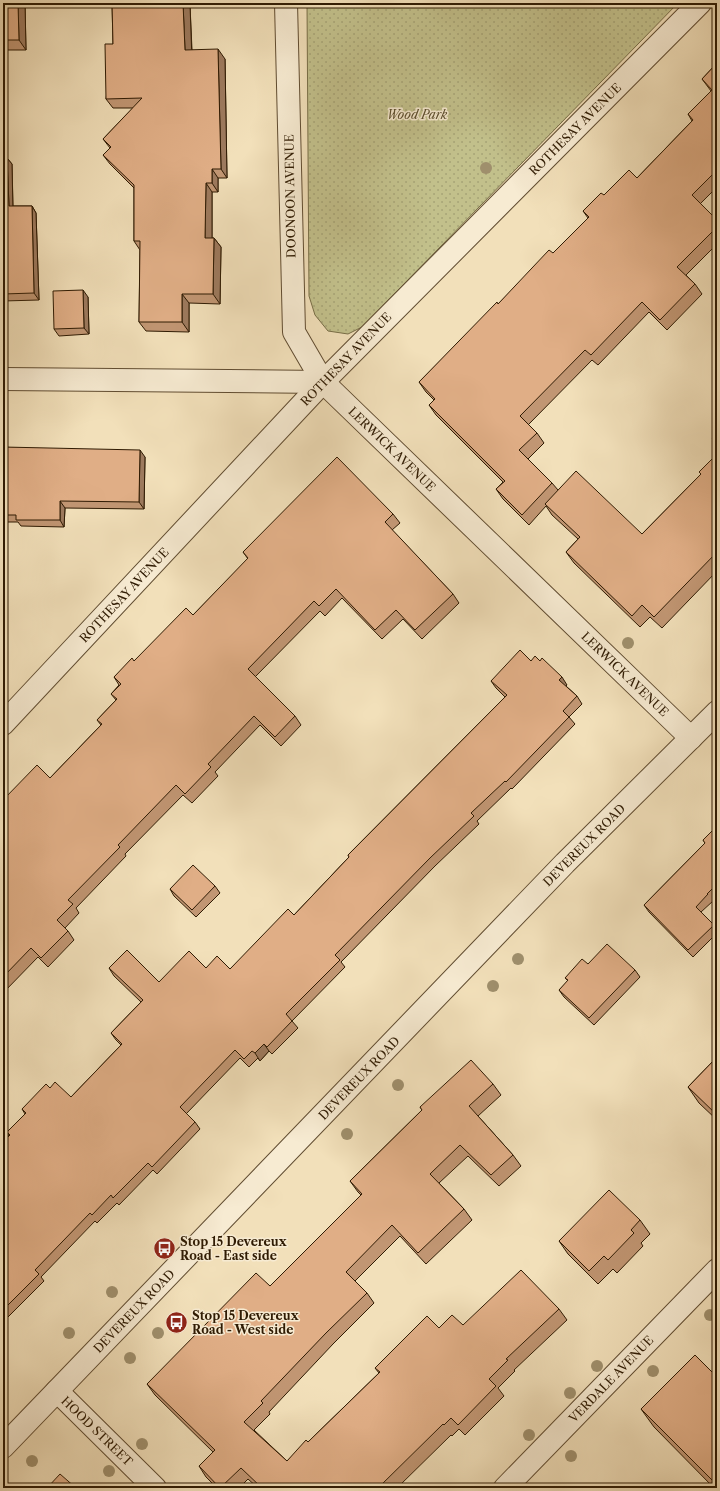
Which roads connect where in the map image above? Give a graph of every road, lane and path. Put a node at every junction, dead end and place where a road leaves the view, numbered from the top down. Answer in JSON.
{"nodes":[{"id":1,"x":286,"y":3,"type":"edge"},
{"id":2,"x":700,"y":3,"type":"edge"},
{"id":3,"x":3,"y":379,"type":"edge"},
{"id":4,"x":322,"y":382,"type":"junction"},
{"id":5,"x":717,"y":712,"type":"edge"},
{"id":6,"x":3,"y":724,"type":"edge"},
{"id":7,"x":691,"y":738,"type":"junction"},
{"id":8,"x":717,"y":1270,"type":"edge"},
{"id":9,"x":57,"y":1392,"type":"junction"},
{"id":10,"x":3,"y":1447,"type":"edge"},
{"id":11,"x":155,"y":1488,"type":"edge"},
{"id":12,"x":505,"y":1488,"type":"edge"}],
"edges":[{"from":1,"to":4,"type":"street","name":"DOONOON AVENUE"},
{"from":2,"to":4,"type":"street","name":"ROTHESAY AVENUE"},
{"from":3,"to":4,"type":"street"},
{"from":4,"to":6,"type":"street","name":"ROTHESAY AVENUE"},
{"from":4,"to":7,"type":"street","name":"LERWICK AVENUE"},
{"from":5,"to":7,"type":"street","name":"DEVEREUX ROAD"},
{"from":7,"to":9,"type":"street","name":"DEVEREUX ROAD"},
{"from":8,"to":12,"type":"street","name":"VERDALE AVENUE"},
{"from":9,"to":10,"type":"street","name":"DEVEREUX ROAD"},
{"from":9,"to":11,"type":"street","name":"HOOD STREET"}]}
